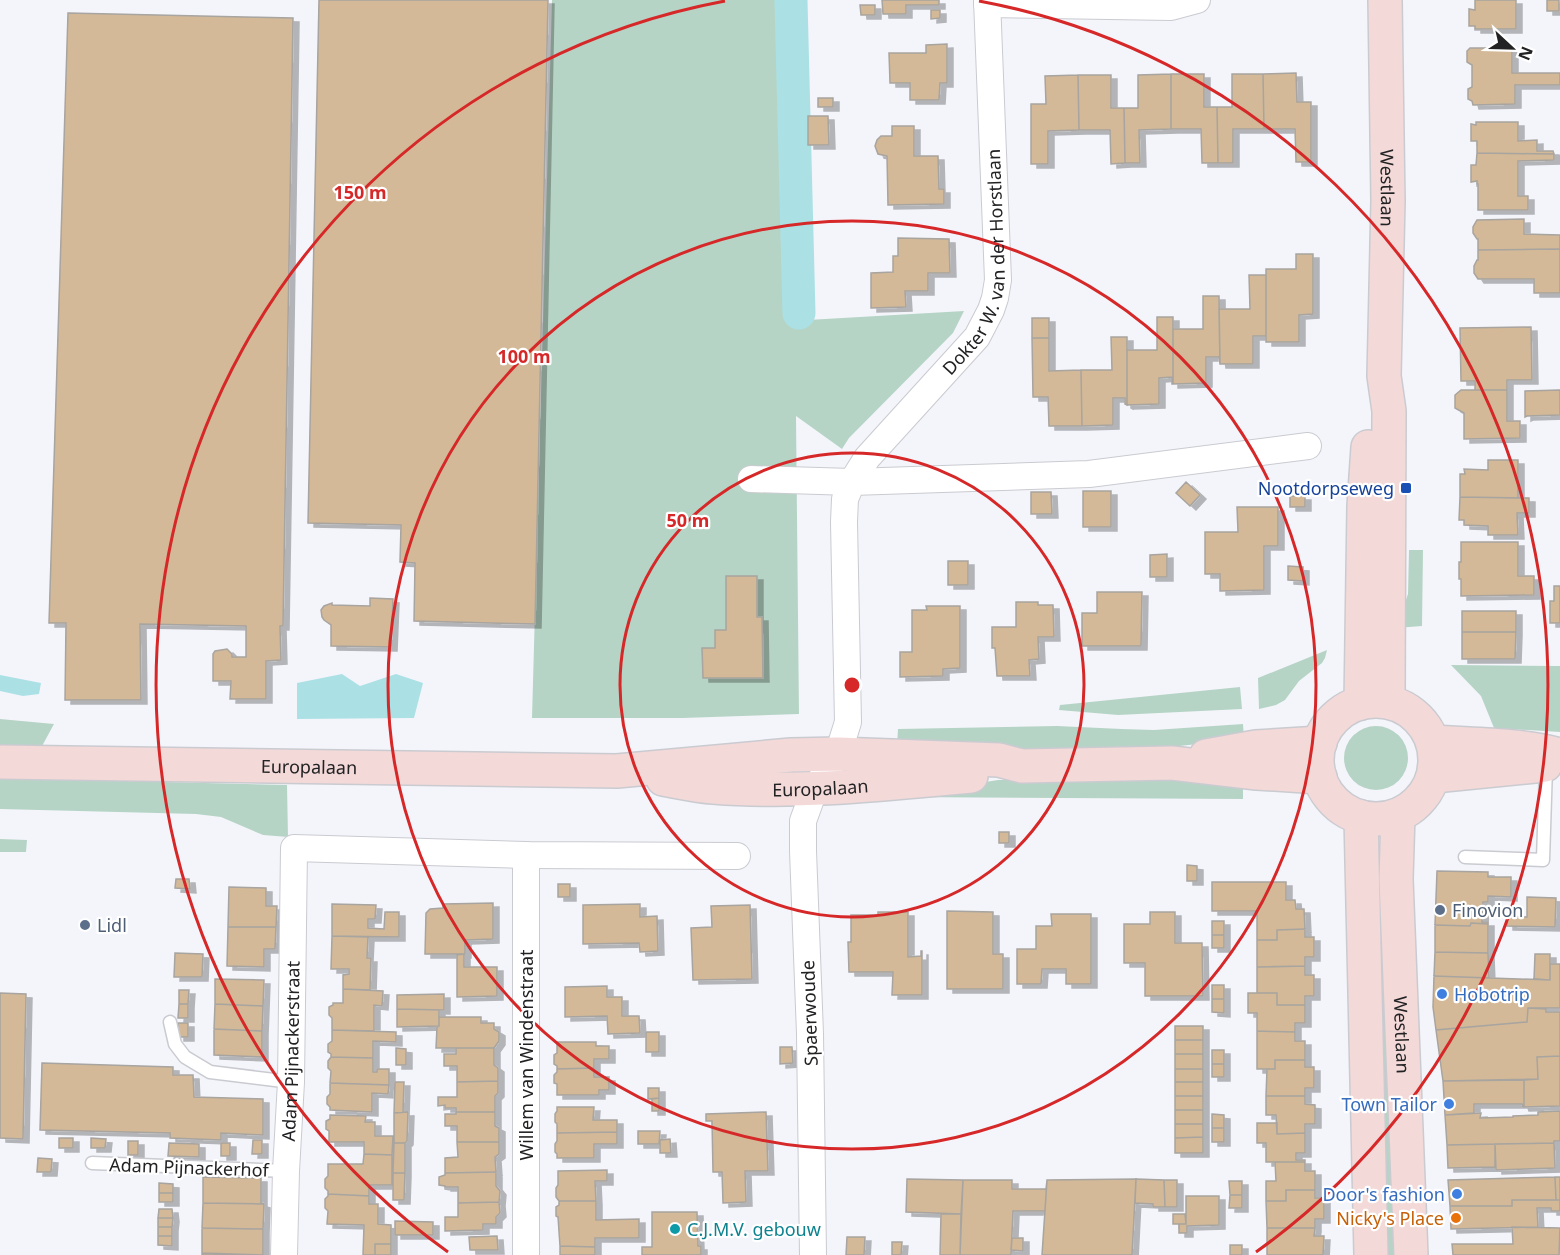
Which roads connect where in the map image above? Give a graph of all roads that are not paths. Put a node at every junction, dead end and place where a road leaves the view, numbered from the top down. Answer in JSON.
{"nodes":[{"id":1,"x":1197,"y":0,"type":"edge"},
{"id":2,"x":1385,"y":0,"type":"edge"},
{"id":3,"x":987,"y":2,"type":"edge"},
{"id":4,"x":1308,"y":446,"type":"dead end"},
{"id":5,"x":751,"y":479,"type":"dead end"},
{"id":6,"x":852,"y":482,"type":"junction"},
{"id":7,"x":1375,"y":703,"type":"junction"},
{"id":8,"x":1320,"y":742,"type":"junction"},
{"id":9,"x":1433,"y":742,"type":"junction"},
{"id":10,"x":1553,"y":758,"type":"edge"},
{"id":11,"x":0,"y":762,"type":"edge"},
{"id":12,"x":1172,"y":763,"type":"junction"},
{"id":13,"x":826,"y":773,"type":"junction"},
{"id":14,"x":1434,"y":776,"type":"junction"},
{"id":15,"x":1320,"y":777,"type":"junction"},
{"id":16,"x":1398,"y":815,"type":"junction"},
{"id":17,"x":1360,"y":817,"type":"junction"},
{"id":18,"x":526,"y":855,"type":"junction"},
{"id":19,"x":737,"y":856,"type":"dead end"},
{"id":20,"x":1466,"y":857,"type":"dead end"},
{"id":21,"x":170,"y":1022,"type":"dead end"},
{"id":22,"x":291,"y":1082,"type":"junction"},
{"id":23,"x":92,"y":1163,"type":"dead end"},
{"id":24,"x":286,"y":1171,"type":"junction"},
{"id":25,"x":284,"y":1255,"type":"edge"},
{"id":26,"x":525,"y":1255,"type":"edge"},
{"id":27,"x":813,"y":1255,"type":"edge"},
{"id":28,"x":1371,"y":1255,"type":"edge"},
{"id":29,"x":1411,"y":1255,"type":"edge"}],
"edges":[{"from":1,"to":3,"type":"street","name":"Dokter W. van der Horstlaan"},
{"from":2,"to":7,"type":"main road","name":"Westlaan"},
{"from":3,"to":6,"type":"street","name":"Dokter W. van der Horstlaan"},
{"from":4,"to":6,"type":"street"},
{"from":5,"to":6,"type":"street"},
{"from":6,"to":13,"type":"street","name":"Dokter W. van der Horstlaan"},
{"from":7,"to":8,"type":"main road"},
{"from":7,"to":9,"type":"main road"},
{"from":8,"to":12,"type":"main road","name":"Europalaan"},
{"from":8,"to":15,"type":"main road"},
{"from":9,"to":10,"type":"main road"},
{"from":9,"to":14,"type":"main road"},
{"from":10,"to":14,"type":"main road"},
{"from":10,"to":20,"type":"lane"},
{"from":11,"to":13,"type":"main road","name":"Europalaan"},
{"from":12,"to":13,"type":"main road","name":"Europalaan"},
{"from":12,"to":15,"type":"main road","name":"Europalaan"},
{"from":13,"to":27,"type":"street","name":"Spaerwoude"},
{"from":14,"to":16,"type":"main road"},
{"from":15,"to":17,"type":"main road"},
{"from":16,"to":17,"type":"main road"},
{"from":16,"to":29,"type":"main road","name":"Westlaan"},
{"from":17,"to":28,"type":"main road","name":"Westlaan"},
{"from":18,"to":19,"type":"street"},
{"from":18,"to":22,"type":"street","name":"Adam Pijnackerstraat"},
{"from":18,"to":26,"type":"street","name":"Willem van Windenstraat"},
{"from":21,"to":22,"type":"lane"},
{"from":22,"to":24,"type":"street","name":"Adam Pijnackerstraat"},
{"from":23,"to":24,"type":"lane","name":"Adam Pijnackerhof"},
{"from":24,"to":25,"type":"street","name":"Adam Pijnackerstraat"}]}
